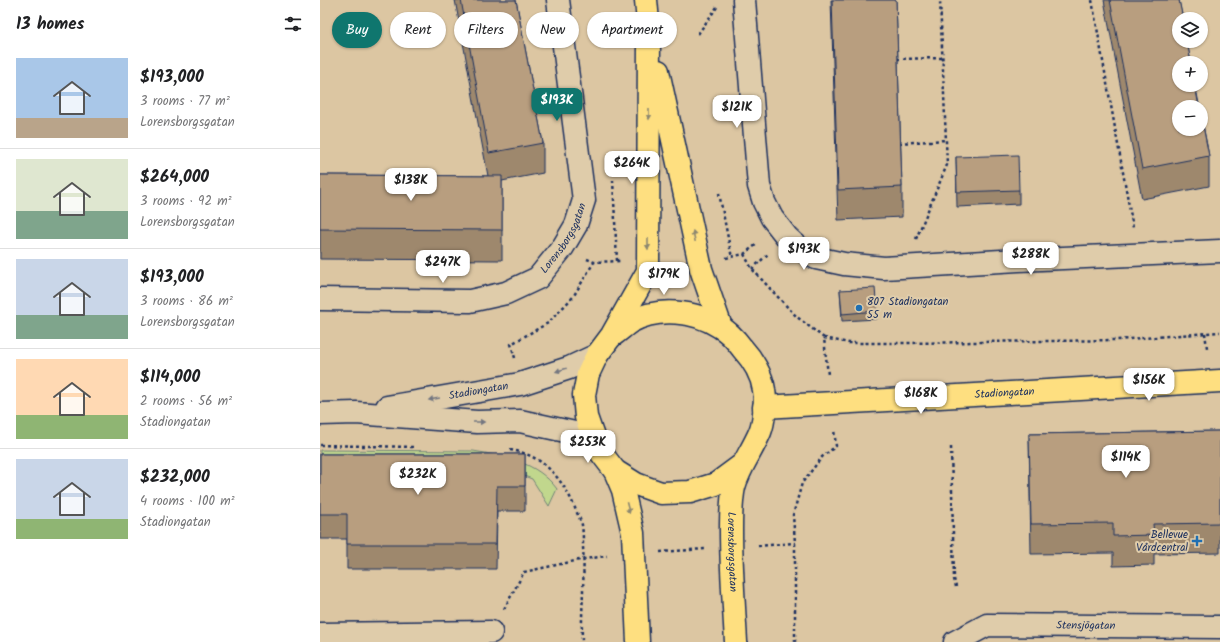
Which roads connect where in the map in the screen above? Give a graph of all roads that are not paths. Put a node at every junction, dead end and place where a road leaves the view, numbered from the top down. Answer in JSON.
{"nodes":[{"id":1,"x":558,"y":0,"type":"edge"},
{"id":2,"x":646,"y":0,"type":"edge"},
{"id":3,"x":744,"y":0,"type":"edge"},
{"id":4,"x":647,"y":12,"type":"edge"},
{"id":5,"x":649,"y":48,"type":"edge"},
{"id":6,"x":652,"y":48,"type":"edge"},
{"id":7,"x":1220,"y":251,"type":"edge"},
{"id":8,"x":320,"y":300,"type":"edge"},
{"id":9,"x":720,"y":327,"type":"junction"},
{"id":10,"x":612,"y":335,"type":"junction"},
{"id":11,"x":597,"y":355,"type":"junction"},
{"id":12,"x":1220,"y":381,"type":"edge"},
{"id":13,"x":764,"y":407,"type":"junction"},
{"id":14,"x":356,"y":413,"type":"junction"},
{"id":15,"x":320,"y":414,"type":"edge"},
{"id":16,"x":593,"y":436,"type":"junction"},
{"id":17,"x":743,"y":464,"type":"junction"},
{"id":18,"x":615,"y":471,"type":"junction"},
{"id":19,"x":1220,"y":628,"type":"edge"},
{"id":20,"x":491,"y":632,"type":"road end"},
{"id":21,"x":320,"y":634,"type":"edge"},
{"id":22,"x":638,"y":642,"type":"edge"},
{"id":23,"x":736,"y":642,"type":"edge"},
{"id":24,"x":955,"y":642,"type":"edge"}],
"edges":[{"from":1,"to":8,"type":"street","name":"Lorensborgsgatan"},
{"from":2,"to":4,"type":"main road","name":"Lorensborgsgatan"},
{"from":3,"to":7,"type":"street"},
{"from":5,"to":10,"type":"main road","name":"Lorensborgsgatan","one_way":true},
{"from":9,"to":6,"type":"main road","name":"Lorensborgsgatan","one_way":true},
{"from":9,"to":10,"type":"main road","name":"Lorensborgsgatan"},
{"from":9,"to":13,"type":"main road","name":"Lorensborgsgatan"},
{"from":10,"to":11,"type":"main road","name":"Lorensborgsgatan"},
{"from":11,"to":14,"type":"street","name":"Stadiongatan","one_way":true},
{"from":11,"to":16,"type":"main road","name":"Lorensborgsgatan"},
{"from":12,"to":13,"type":"main road","name":"Stadiongatan"},
{"from":13,"to":17,"type":"main road","name":"Lorensborgsgatan"},
{"from":14,"to":15,"type":"street","name":"Stadiongatan"},
{"from":14,"to":16,"type":"street","name":"Stadiongatan","one_way":true},
{"from":16,"to":18,"type":"main road","name":"Lorensborgsgatan"},
{"from":17,"to":18,"type":"main road","name":"Lorensborgsgatan"},
{"from":17,"to":23,"type":"main road","name":"Lorensborgsgatan"},
{"from":18,"to":22,"type":"main road","name":"Lorensborgsgatan","one_way":true},
{"from":19,"to":24,"type":"street","name":"Stensjögatan"},
{"from":20,"to":21,"type":"street"}]}
